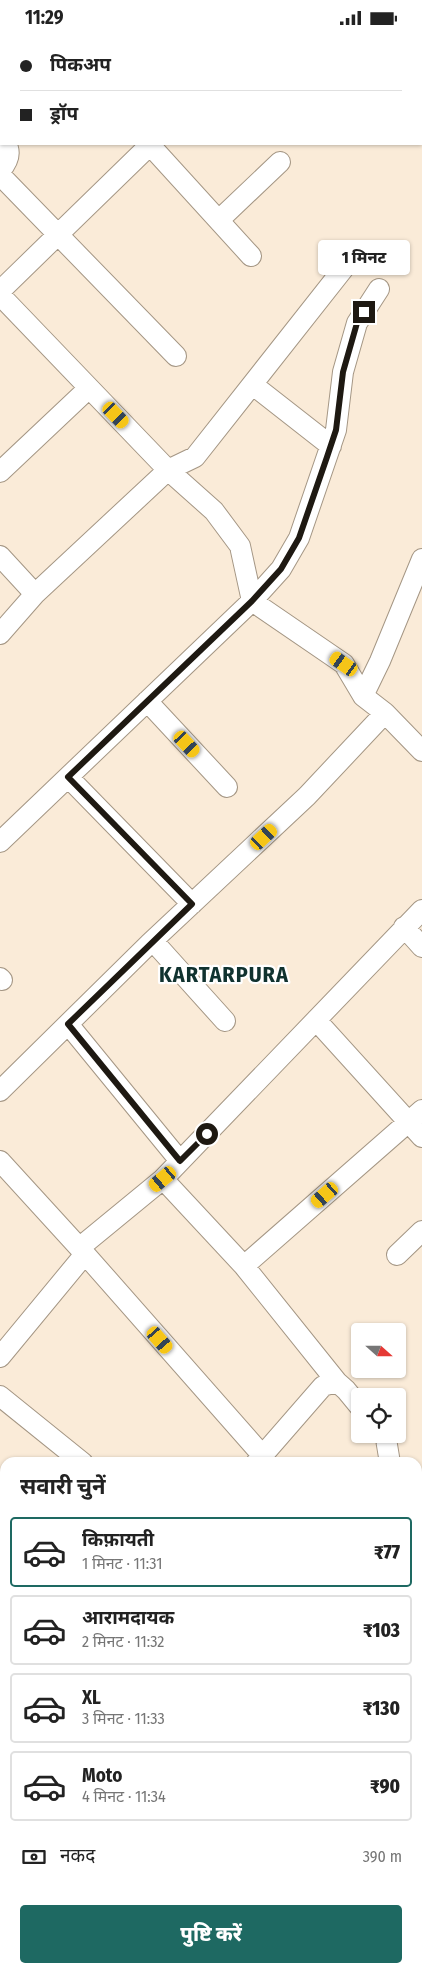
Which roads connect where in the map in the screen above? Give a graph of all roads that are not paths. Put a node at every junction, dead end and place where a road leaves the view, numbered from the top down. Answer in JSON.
{"nodes":[{"id":1,"x":6,"y":145,"type":"edge"},
{"id":2,"x":149,"y":145,"type":"edge"},
{"id":3,"x":151,"y":145,"type":"edge"},
{"id":4,"x":280,"y":162,"type":"dead end"},
{"id":5,"x":219,"y":221,"type":"junction"},
{"id":6,"x":57,"y":235,"type":"junction"},
{"id":7,"x":355,"y":254,"type":"dead end"},
{"id":8,"x":250,"y":256,"type":"dead end"},
{"id":9,"x":378,"y":289,"type":"dead end"},
{"id":10,"x":0,"y":295,"type":"edge"},
{"id":11,"x":176,"y":357,"type":"dead end"},
{"id":12,"x":253,"y":385,"type":"junction"},
{"id":13,"x":89,"y":388,"type":"junction"},
{"id":14,"x":331,"y":446,"type":"junction"},
{"id":15,"x":168,"y":470,"type":"junction"},
{"id":16,"x":0,"y":472,"type":"edge"},
{"id":17,"x":0,"y":556,"type":"edge"},
{"id":18,"x":422,"y":559,"type":"edge"},
{"id":19,"x":35,"y":594,"type":"junction"},
{"id":20,"x":252,"y":601,"type":"junction"},
{"id":21,"x":0,"y":634,"type":"edge"},
{"id":22,"x":363,"y":697,"type":"junction"},
{"id":23,"x":147,"y":701,"type":"junction"},
{"id":24,"x":385,"y":713,"type":"junction"},
{"id":25,"x":422,"y":751,"type":"edge"},
{"id":26,"x":68,"y":777,"type":"junction"},
{"id":27,"x":227,"y":787,"type":"dead end"},
{"id":28,"x":0,"y":842,"type":"edge"},
{"id":29,"x":192,"y":904,"type":"junction"},
{"id":30,"x":422,"y":910,"type":"edge"},
{"id":31,"x":404,"y":927,"type":"junction"},
{"id":32,"x":153,"y":941,"type":"junction"},
{"id":33,"x":422,"y":947,"type":"edge"},
{"id":34,"x":316,"y":1019,"type":"junction"},
{"id":35,"x":225,"y":1021,"type":"dead end"},
{"id":36,"x":68,"y":1024,"type":"junction"},
{"id":37,"x":0,"y":1091,"type":"edge"},
{"id":38,"x":415,"y":1116,"type":"edge"},
{"id":39,"x":422,"y":1137,"type":"edge"},
{"id":40,"x":0,"y":1161,"type":"edge"},
{"id":41,"x":180,"y":1161,"type":"junction"},
{"id":42,"x":163,"y":1179,"type":"junction"},
{"id":43,"x":422,"y":1231,"type":"edge"},
{"id":44,"x":82,"y":1251,"type":"junction"},
{"id":45,"x":397,"y":1255,"type":"dead end"},
{"id":46,"x":244,"y":1266,"type":"junction"},
{"id":47,"x":0,"y":1357,"type":"edge"},
{"id":48,"x":337,"y":1382,"type":"junction"},
{"id":49,"x":0,"y":1396,"type":"edge"},
{"id":50,"x":351,"y":1396,"type":"edge"},
{"id":51,"x":387,"y":1443,"type":"edge"},
{"id":52,"x":76,"y":1457,"type":"edge"},
{"id":53,"x":257,"y":1457,"type":"edge"},
{"id":54,"x":261,"y":1457,"type":"edge"},
{"id":55,"x":389,"y":1457,"type":"edge"}],
"edges":[{"from":1,"to":6,"type":"street"},
{"from":2,"to":6,"type":"street"},
{"from":3,"to":5,"type":"street"},
{"from":4,"to":5,"type":"street"},
{"from":5,"to":8,"type":"street"},
{"from":6,"to":10,"type":"street"},
{"from":6,"to":11,"type":"street"},
{"from":7,"to":12,"type":"street"},
{"from":9,"to":14,"type":"street"},
{"from":10,"to":13,"type":"street"},
{"from":12,"to":14,"type":"street"},
{"from":12,"to":15,"type":"street"},
{"from":13,"to":15,"type":"street"},
{"from":13,"to":16,"type":"street"},
{"from":14,"to":20,"type":"street"},
{"from":15,"to":19,"type":"street"},
{"from":15,"to":20,"type":"street"},
{"from":17,"to":19,"type":"street"},
{"from":18,"to":22,"type":"street"},
{"from":19,"to":21,"type":"street"},
{"from":20,"to":22,"type":"street"},
{"from":20,"to":23,"type":"street"},
{"from":22,"to":24,"type":"street"},
{"from":23,"to":26,"type":"street"},
{"from":23,"to":27,"type":"street"},
{"from":24,"to":25,"type":"street"},
{"from":24,"to":29,"type":"street"},
{"from":26,"to":28,"type":"street"},
{"from":26,"to":29,"type":"street"},
{"from":29,"to":32,"type":"street"},
{"from":30,"to":31,"type":"street"},
{"from":31,"to":33,"type":"street"},
{"from":31,"to":34,"type":"street"},
{"from":32,"to":35,"type":"street"},
{"from":32,"to":36,"type":"street"},
{"from":34,"to":38,"type":"street"},
{"from":34,"to":41,"type":"street"},
{"from":36,"to":37,"type":"street"},
{"from":36,"to":41,"type":"street"},
{"from":38,"to":39,"type":"street"},
{"from":38,"to":46,"type":"street"},
{"from":40,"to":44,"type":"street"},
{"from":41,"to":42,"type":"street"},
{"from":42,"to":44,"type":"street"},
{"from":42,"to":46,"type":"street"},
{"from":43,"to":45,"type":"street"},
{"from":44,"to":47,"type":"street"},
{"from":44,"to":53,"type":"street"},
{"from":46,"to":48,"type":"street"},
{"from":48,"to":50,"type":"street"},
{"from":48,"to":54,"type":"street"},
{"from":49,"to":52,"type":"street"},
{"from":51,"to":55,"type":"street"}]}
